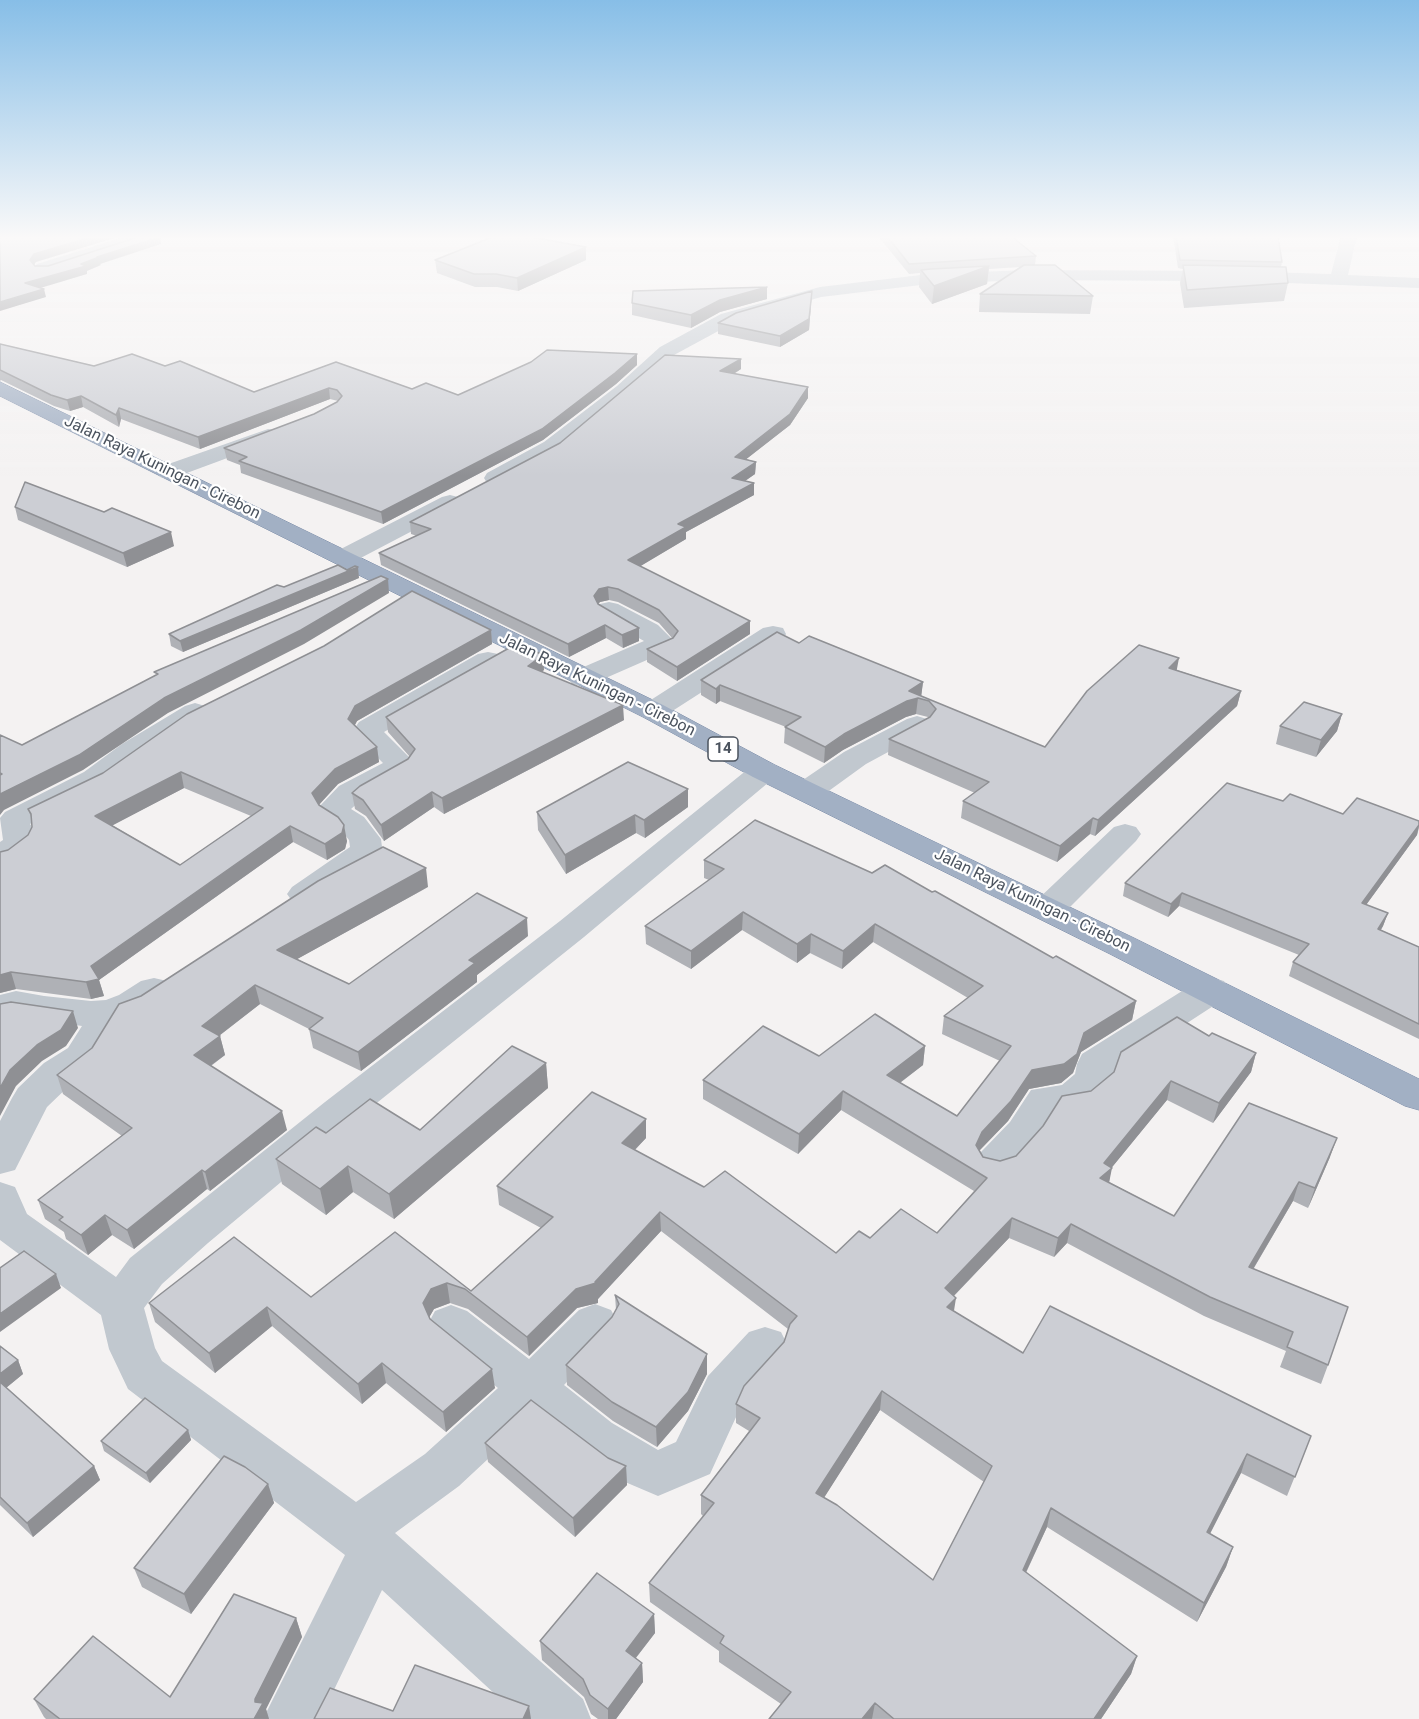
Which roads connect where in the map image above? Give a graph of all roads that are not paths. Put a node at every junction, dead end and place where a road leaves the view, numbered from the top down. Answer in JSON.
{"nodes":[{"id":1,"x":734,"y":316,"type":"edge"},
{"id":2,"x":0,"y":387,"type":"edge"},
{"id":3,"x":287,"y":428,"type":"edge"},
{"id":4,"x":168,"y":472,"type":"junction"},
{"id":5,"x":344,"y":557,"type":"junction"},
{"id":6,"x":384,"y":578,"type":"junction"},
{"id":7,"x":353,"y":592,"type":"edge"},
{"id":8,"x":411,"y":593,"type":"junction"},
{"id":9,"x":384,"y":609,"type":"edge"},
{"id":10,"x":609,"y":610,"type":"edge"},
{"id":11,"x":773,"y":634,"type":"edge"},
{"id":12,"x":516,"y":645,"type":"junction"},
{"id":13,"x":582,"y":678,"type":"junction"},
{"id":14,"x":218,"y":701,"type":"edge"},
{"id":15,"x":653,"y":711,"type":"junction"},
{"id":16,"x":917,"y":725,"type":"edge"},
{"id":17,"x":764,"y":771,"type":"junction"},
{"id":18,"x":808,"y":791,"type":"junction"},
{"id":19,"x":1125,"y":834,"type":"dead end"},
{"id":20,"x":0,"y":857,"type":"edge"},
{"id":21,"x":281,"y":909,"type":"edge"},
{"id":22,"x":1048,"y":909,"type":"junction"},
{"id":23,"x":181,"y":974,"type":"edge"},
{"id":24,"x":1211,"y":990,"type":"junction"},
{"id":25,"x":0,"y":1008,"type":"edge"},
{"id":26,"x":110,"y":1012,"type":"junction"},
{"id":27,"x":1419,"y":1096,"type":"edge"},
{"id":28,"x":0,"y":1159,"type":"edge"},
{"id":29,"x":996,"y":1163,"type":"edge"},
{"id":30,"x":0,"y":1198,"type":"edge"},
{"id":31,"x":121,"y":1305,"type":"junction"},
{"id":32,"x":595,"y":1323,"type":"dead end"},
{"id":33,"x":451,"y":1324,"type":"dead end"},
{"id":34,"x":765,"y":1346,"type":"dead end"},
{"id":35,"x":532,"y":1387,"type":"junction"},
{"id":36,"x":366,"y":1541,"type":"junction"},
{"id":37,"x":291,"y":1719,"type":"edge"},
{"id":38,"x":563,"y":1719,"type":"edge"}],
"edges":[{"from":1,"to":5,"type":"street"},
{"from":2,"to":4,"type":"highway","name":"Jalan Raya Kuningan - Cirebon","number":"14"},
{"from":3,"to":4,"type":"street"},
{"from":4,"to":5,"type":"highway","name":"Jalan Raya Kuningan - Cirebon","number":"14"},
{"from":5,"to":6,"type":"highway","name":"Jalan Raya Kuningan - Cirebon","number":"14"},
{"from":6,"to":7,"type":"street"},
{"from":6,"to":8,"type":"highway","name":"Jalan Raya Kuningan - Cirebon","number":"14"},
{"from":8,"to":9,"type":"street"},
{"from":8,"to":12,"type":"highway","name":"Jalan Raya Kuningan - Cirebon","number":"14"},
{"from":10,"to":13,"type":"street"},
{"from":11,"to":15,"type":"street"},
{"from":12,"to":13,"type":"highway","name":"Jalan Raya Kuningan - Cirebon","number":"14"},
{"from":12,"to":21,"type":"street"},
{"from":13,"to":15,"type":"highway","name":"Jalan Raya Kuningan - Cirebon","number":"14"},
{"from":14,"to":20,"type":"street"},
{"from":15,"to":17,"type":"highway","name":"Jalan Raya Kuningan - Cirebon","number":"14"},
{"from":16,"to":18,"type":"street"},
{"from":17,"to":18,"type":"highway","name":"Jalan Raya Kuningan - Cirebon","number":"14"},
{"from":17,"to":31,"type":"street"},
{"from":18,"to":22,"type":"highway","name":"Jalan Raya Kuningan - Cirebon","number":"14"},
{"from":19,"to":22,"type":"street"},
{"from":22,"to":24,"type":"highway","name":"Jalan Raya Kuningan - Cirebon","number":"14"},
{"from":23,"to":26,"type":"street"},
{"from":24,"to":27,"type":"highway","name":"Jalan Raya Kuningan - Cirebon","number":"14"},
{"from":24,"to":29,"type":"street"},
{"from":25,"to":26,"type":"street"},
{"from":26,"to":28,"type":"street"},
{"from":30,"to":31,"type":"street"},
{"from":31,"to":36,"type":"street"},
{"from":32,"to":35,"type":"street"},
{"from":33,"to":35,"type":"street"},
{"from":34,"to":35,"type":"street"},
{"from":35,"to":36,"type":"street"},
{"from":36,"to":37,"type":"street"},
{"from":36,"to":38,"type":"street"}]}
